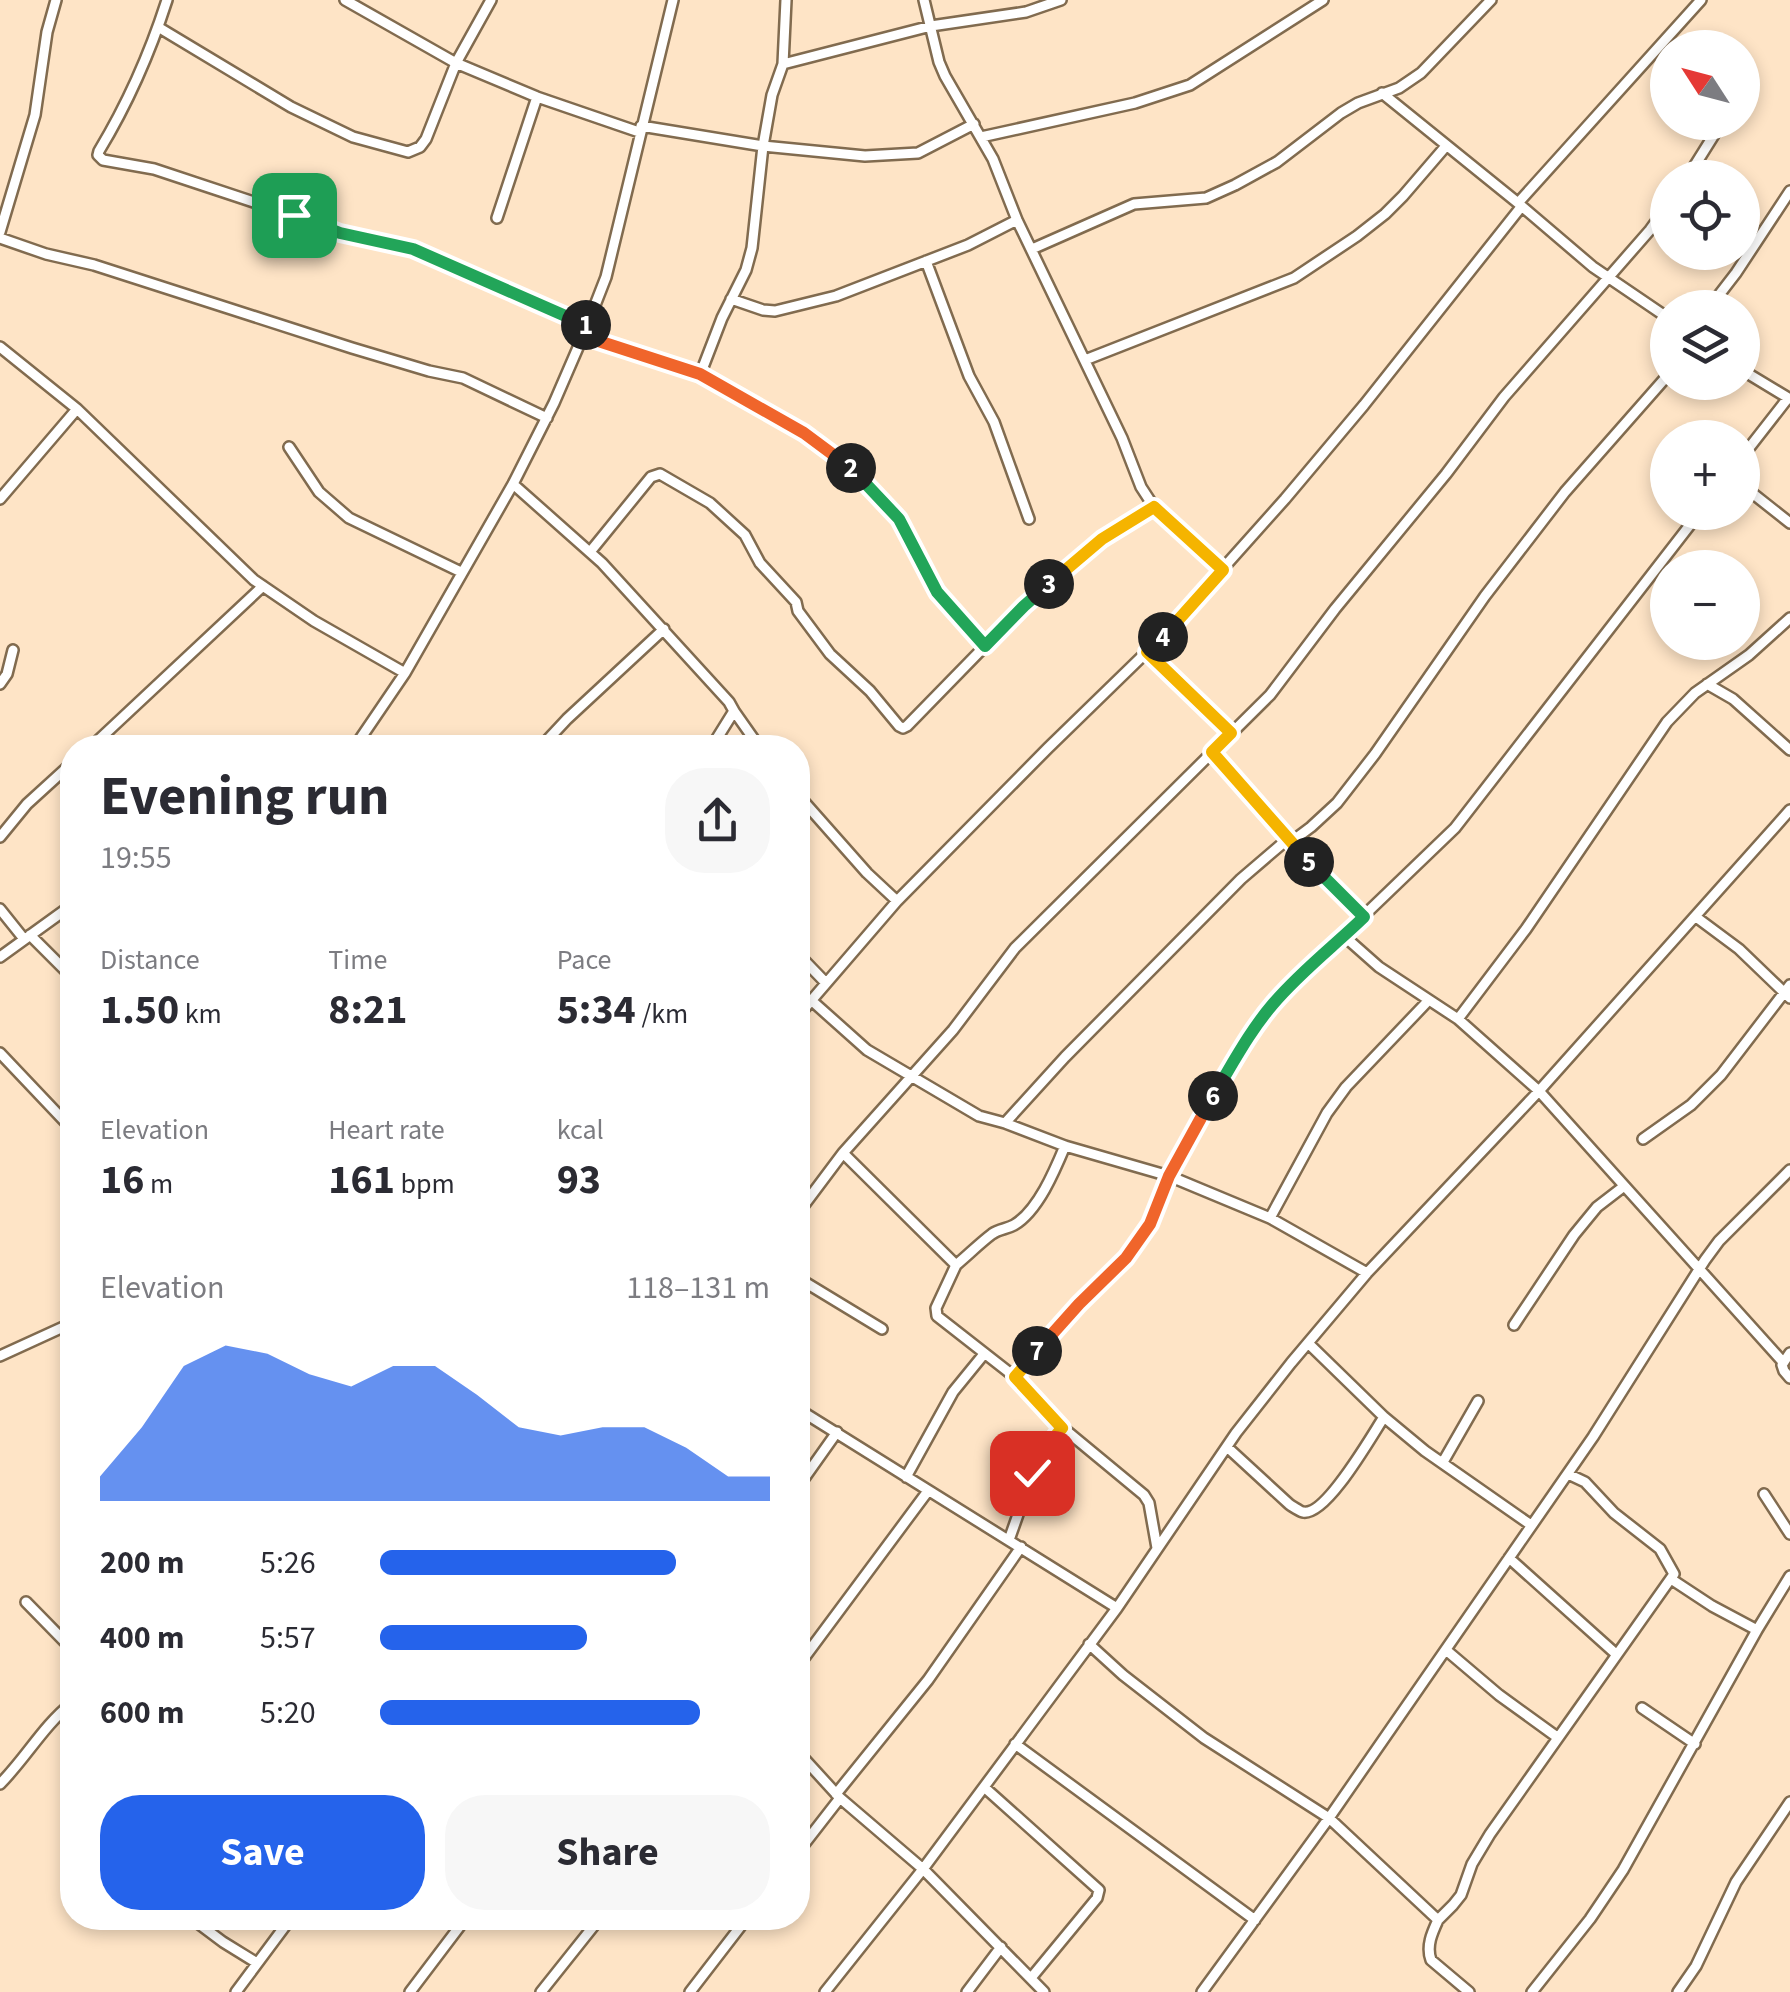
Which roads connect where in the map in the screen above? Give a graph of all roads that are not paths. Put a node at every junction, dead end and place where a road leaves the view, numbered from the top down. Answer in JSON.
{"nodes":[{"id":1,"x":56,"y":0,"type":"edge"},
{"id":2,"x":167,"y":0,"type":"edge"},
{"id":3,"x":345,"y":0,"type":"edge"},
{"id":4,"x":490,"y":0,"type":"edge"},
{"id":5,"x":672,"y":0,"type":"edge"},
{"id":6,"x":786,"y":0,"type":"edge"},
{"id":7,"x":924,"y":0,"type":"edge"},
{"id":8,"x":1061,"y":0,"type":"edge"},
{"id":9,"x":1322,"y":0,"type":"edge"},
{"id":10,"x":1491,"y":0,"type":"edge"},
{"id":11,"x":1701,"y":0,"type":"edge"},
{"id":12,"x":931,"y":26,"type":"junction"},
{"id":13,"x":158,"y":27,"type":"junction"},
{"id":14,"x":456,"y":63,"type":"junction"},
{"id":15,"x":782,"y":64,"type":"junction"},
{"id":16,"x":1382,"y":93,"type":"junction"},
{"id":17,"x":537,"y":97,"type":"junction"},
{"id":18,"x":974,"y":124,"type":"junction"},
{"id":19,"x":640,"y":129,"type":"junction"},
{"id":20,"x":981,"y":137,"type":"junction"},
{"id":21,"x":763,"y":146,"type":"junction"},
{"id":22,"x":1446,"y":146,"type":"junction"},
{"id":23,"x":1790,"y":191,"type":"edge"},
{"id":24,"x":1520,"y":205,"type":"junction"},
{"id":25,"x":497,"y":218,"type":"dead end"},
{"id":26,"x":1017,"y":220,"type":"junction"},
{"id":27,"x":1650,"y":230,"type":"edge"},
{"id":28,"x":0,"y":235,"type":"edge"},
{"id":29,"x":1032,"y":249,"type":"junction"},
{"id":30,"x":926,"y":261,"type":"junction"},
{"id":31,"x":1608,"y":277,"type":"junction"},
{"id":32,"x":1723,"y":290,"type":"edge"},
{"id":33,"x":732,"y":299,"type":"junction"},
{"id":34,"x":1650,"y":306,"type":"edge"},
{"id":35,"x":584,"y":331,"type":"junction"},
{"id":36,"x":0,"y":347,"type":"edge"},
{"id":37,"x":1085,"y":360,"type":"junction"},
{"id":38,"x":700,"y":374,"type":"junction"},
{"id":39,"x":1760,"y":381,"type":"edge"},
{"id":40,"x":1790,"y":383,"type":"edge"},
{"id":41,"x":1650,"y":395,"type":"edge"},
{"id":42,"x":1786,"y":397,"type":"edge"},
{"id":43,"x":76,"y":410,"type":"junction"},
{"id":44,"x":546,"y":418,"type":"junction"},
{"id":45,"x":1760,"y":432,"type":"edge"},
{"id":46,"x":289,"y":447,"type":"dead end"},
{"id":47,"x":513,"y":484,"type":"junction"},
{"id":48,"x":0,"y":498,"type":"edge"},
{"id":49,"x":1760,"y":500,"type":"edge"},
{"id":50,"x":1154,"y":507,"type":"junction"},
{"id":51,"x":1029,"y":520,"type":"dead end"},
{"id":52,"x":1790,"y":524,"type":"edge"},
{"id":53,"x":1686,"y":530,"type":"edge"},
{"id":54,"x":590,"y":552,"type":"junction"},
{"id":55,"x":1223,"y":570,"type":"junction"},
{"id":56,"x":461,"y":572,"type":"junction"},
{"id":57,"x":263,"y":586,"type":"junction"},
{"id":58,"x":1790,"y":618,"type":"edge"},
{"id":59,"x":664,"y":629,"type":"junction"},
{"id":60,"x":985,"y":646,"type":"junction"},
{"id":61,"x":13,"y":650,"type":"dead end"},
{"id":62,"x":1147,"y":652,"type":"junction"},
{"id":63,"x":405,"y":673,"type":"junction"},
{"id":64,"x":0,"y":684,"type":"edge"},
{"id":65,"x":1707,"y":684,"type":"junction"},
{"id":66,"x":734,"y":710,"type":"junction"},
{"id":67,"x":1231,"y":733,"type":"junction"},
{"id":68,"x":104,"y":735,"type":"edge"},
{"id":69,"x":367,"y":735,"type":"edge"},
{"id":70,"x":552,"y":735,"type":"edge"},
{"id":71,"x":719,"y":735,"type":"edge"},
{"id":72,"x":751,"y":735,"type":"edge"},
{"id":73,"x":1790,"y":750,"type":"edge"},
{"id":74,"x":1212,"y":752,"type":"junction"},
{"id":75,"x":60,"y":774,"type":"edge"},
{"id":76,"x":810,"y":809,"type":"edge"},
{"id":77,"x":1788,"y":817,"type":"edge"},
{"id":78,"x":0,"y":837,"type":"edge"},
{"id":79,"x":1288,"y":841,"type":"junction"},
{"id":80,"x":897,"y":901,"type":"junction"},
{"id":81,"x":0,"y":909,"type":"edge"},
{"id":82,"x":60,"y":914,"type":"edge"},
{"id":83,"x":1364,"y":917,"type":"junction"},
{"id":84,"x":1696,"y":917,"type":"junction"},
{"id":85,"x":1344,"y":936,"type":"junction"},
{"id":86,"x":27,"y":937,"type":"junction"},
{"id":87,"x":0,"y":957,"type":"edge"},
{"id":88,"x":60,"y":966,"type":"edge"},
{"id":89,"x":810,"y":966,"type":"edge"},
{"id":90,"x":826,"y":983,"type":"junction"},
{"id":91,"x":1788,"y":992,"type":"edge"},
{"id":92,"x":811,"y":1000,"type":"joint"},
{"id":93,"x":1428,"y":1001,"type":"junction"},
{"id":94,"x":1458,"y":1019,"type":"junction"},
{"id":95,"x":0,"y":1053,"type":"edge"},
{"id":96,"x":912,"y":1078,"type":"junction"},
{"id":97,"x":1539,"y":1091,"type":"junction"},
{"id":98,"x":60,"y":1116,"type":"edge"},
{"id":99,"x":1005,"y":1123,"type":"junction"},
{"id":100,"x":1643,"y":1139,"type":"dead end"},
{"id":101,"x":1065,"y":1146,"type":"junction"},
{"id":102,"x":844,"y":1153,"type":"junction"},
{"id":103,"x":1790,"y":1170,"type":"edge"},
{"id":104,"x":1169,"y":1176,"type":"junction"},
{"id":105,"x":1623,"y":1187,"type":"junction"},
{"id":106,"x":810,"y":1197,"type":"edge"},
{"id":107,"x":1270,"y":1218,"type":"junction"},
{"id":108,"x":956,"y":1265,"type":"junction"},
{"id":109,"x":1700,"y":1270,"type":"junction"},
{"id":110,"x":1367,"y":1273,"type":"junction"},
{"id":111,"x":810,"y":1285,"type":"edge"},
{"id":112,"x":1514,"y":1325,"type":"dead end"},
{"id":113,"x":60,"y":1328,"type":"edge"},
{"id":114,"x":882,"y":1329,"type":"dead end"},
{"id":115,"x":1309,"y":1344,"type":"junction"},
{"id":116,"x":1790,"y":1352,"type":"edge"},
{"id":117,"x":984,"y":1354,"type":"junction"},
{"id":118,"x":0,"y":1356,"type":"edge"},
{"id":119,"x":1783,"y":1362,"type":"junction"},
{"id":120,"x":1015,"y":1377,"type":"junction"},
{"id":121,"x":1790,"y":1378,"type":"edge"},
{"id":122,"x":1478,"y":1401,"type":"dead end"},
{"id":123,"x":810,"y":1416,"type":"edge"},
{"id":124,"x":1384,"y":1417,"type":"junction"},
{"id":125,"x":1062,"y":1428,"type":"junction"},
{"id":126,"x":837,"y":1432,"type":"junction"},
{"id":127,"x":1227,"y":1447,"type":"junction"},
{"id":128,"x":1443,"y":1462,"type":"junction"},
{"id":129,"x":810,"y":1470,"type":"edge"},
{"id":130,"x":1568,"y":1474,"type":"junction"},
{"id":131,"x":906,"y":1476,"type":"junction"},
{"id":132,"x":928,"y":1490,"type":"junction"},
{"id":133,"x":1764,"y":1494,"type":"dead end"},
{"id":134,"x":1531,"y":1525,"type":"junction"},
{"id":135,"x":1790,"y":1534,"type":"edge"},
{"id":136,"x":1010,"y":1540,"type":"junction"},
{"id":137,"x":1021,"y":1547,"type":"junction"},
{"id":138,"x":1158,"y":1548,"type":"junction"},
{"id":139,"x":1509,"y":1558,"type":"junction"},
{"id":140,"x":1790,"y":1576,"type":"edge"},
{"id":141,"x":1672,"y":1579,"type":"junction"},
{"id":142,"x":26,"y":1602,"type":"dead end"},
{"id":143,"x":1116,"y":1608,"type":"junction"},
{"id":144,"x":1758,"y":1630,"type":"junction"},
{"id":145,"x":60,"y":1637,"type":"edge"},
{"id":146,"x":1089,"y":1644,"type":"junction"},
{"id":147,"x":810,"y":1650,"type":"edge"},
{"id":148,"x":1446,"y":1650,"type":"junction"},
{"id":149,"x":1616,"y":1654,"type":"junction"},
{"id":150,"x":1642,"y":1708,"type":"dead end"},
{"id":151,"x":60,"y":1714,"type":"edge"},
{"id":152,"x":1557,"y":1738,"type":"junction"},
{"id":153,"x":1015,"y":1744,"type":"junction"},
{"id":154,"x":1695,"y":1744,"type":"junction"},
{"id":155,"x":810,"y":1765,"type":"edge"},
{"id":156,"x":0,"y":1784,"type":"edge"},
{"id":157,"x":984,"y":1787,"type":"junction"},
{"id":158,"x":838,"y":1796,"type":"junction"},
{"id":159,"x":1790,"y":1802,"type":"edge"},
{"id":160,"x":1783,"y":1812,"type":"junction"},
{"id":161,"x":1329,"y":1818,"type":"junction"},
{"id":162,"x":1790,"y":1822,"type":"edge"},
{"id":163,"x":810,"y":1835,"type":"edge"},
{"id":164,"x":922,"y":1869,"type":"junction"},
{"id":165,"x":1255,"y":1920,"type":"junction"},
{"id":166,"x":1438,"y":1920,"type":"junction"},
{"id":167,"x":207,"y":1930,"type":"edge"},
{"id":168,"x":282,"y":1930,"type":"edge"},
{"id":169,"x":457,"y":1930,"type":"edge"},
{"id":170,"x":590,"y":1930,"type":"edge"},
{"id":171,"x":737,"y":1930,"type":"edge"},
{"id":172,"x":1000,"y":1947,"type":"junction"},
{"id":173,"x":257,"y":1962,"type":"junction"},
{"id":174,"x":1032,"y":1978,"type":"junction"},
{"id":175,"x":236,"y":1992,"type":"edge"},
{"id":176,"x":410,"y":1992,"type":"edge"},
{"id":177,"x":541,"y":1992,"type":"edge"},
{"id":178,"x":690,"y":1992,"type":"edge"},
{"id":179,"x":825,"y":1992,"type":"edge"},
{"id":180,"x":966,"y":1992,"type":"edge"},
{"id":181,"x":1044,"y":1992,"type":"edge"},
{"id":182,"x":1202,"y":1992,"type":"edge"},
{"id":183,"x":1470,"y":1992,"type":"edge"},
{"id":184,"x":1532,"y":1992,"type":"edge"},
{"id":185,"x":1678,"y":1992,"type":"edge"}],
"edges":[{"from":1,"to":28,"type":"street"},
{"from":2,"to":13,"type":"street"},
{"from":3,"to":14,"type":"street"},
{"from":4,"to":14,"type":"street"},
{"from":5,"to":19,"type":"street"},
{"from":6,"to":15,"type":"street"},
{"from":7,"to":12,"type":"street"},
{"from":8,"to":12,"type":"street"},
{"from":9,"to":20,"type":"street"},
{"from":10,"to":16,"type":"street"},
{"from":11,"to":24,"type":"street"},
{"from":12,"to":15,"type":"street"},
{"from":12,"to":18,"type":"street"},
{"from":13,"to":14,"type":"street"},
{"from":13,"to":35,"type":"street"},
{"from":14,"to":17,"type":"street"},
{"from":15,"to":21,"type":"street"},
{"from":16,"to":22,"type":"street"},
{"from":16,"to":29,"type":"street"},
{"from":17,"to":19,"type":"street"},
{"from":17,"to":25,"type":"street"},
{"from":18,"to":20,"type":"street"},
{"from":18,"to":21,"type":"street"},
{"from":19,"to":21,"type":"street"},
{"from":19,"to":35,"type":"street"},
{"from":20,"to":26,"type":"street"},
{"from":21,"to":33,"type":"street"},
{"from":22,"to":24,"type":"street"},
{"from":22,"to":37,"type":"street"},
{"from":23,"to":32,"type":"street"},
{"from":24,"to":31,"type":"street"},
{"from":24,"to":55,"type":"street"},
{"from":26,"to":29,"type":"street"},
{"from":26,"to":30,"type":"street"},
{"from":27,"to":31,"type":"street"},
{"from":28,"to":44,"type":"street"},
{"from":29,"to":37,"type":"street"},
{"from":30,"to":33,"type":"street"},
{"from":30,"to":51,"type":"street"},
{"from":31,"to":34,"type":"street"},
{"from":31,"to":67,"type":"street"},
{"from":33,"to":38,"type":"street"},
{"from":35,"to":38,"type":"street"},
{"from":35,"to":44,"type":"street"},
{"from":36,"to":43,"type":"street"},
{"from":37,"to":50,"type":"street"},
{"from":38,"to":60,"type":"street"},
{"from":39,"to":42,"type":"street"},
{"from":40,"to":42,"type":"street"},
{"from":41,"to":79,"type":"street"},
{"from":42,"to":45,"type":"street"},
{"from":43,"to":48,"type":"street"},
{"from":43,"to":57,"type":"street"},
{"from":44,"to":47,"type":"street"},
{"from":46,"to":56,"type":"street"},
{"from":47,"to":54,"type":"street"},
{"from":47,"to":56,"type":"street"},
{"from":49,"to":52,"type":"street"},
{"from":50,"to":55,"type":"street"},
{"from":50,"to":60,"type":"street"},
{"from":53,"to":83,"type":"street"},
{"from":54,"to":59,"type":"street"},
{"from":54,"to":60,"type":"street"},
{"from":55,"to":62,"type":"street"},
{"from":56,"to":63,"type":"street"},
{"from":57,"to":63,"type":"street"},
{"from":57,"to":68,"type":"street"},
{"from":58,"to":65,"type":"street"},
{"from":59,"to":66,"type":"street"},
{"from":59,"to":70,"type":"street"},
{"from":61,"to":64,"type":"street"},
{"from":62,"to":67,"type":"street"},
{"from":62,"to":80,"type":"street"},
{"from":63,"to":69,"type":"street"},
{"from":65,"to":73,"type":"street"},
{"from":65,"to":94,"type":"street"},
{"from":66,"to":71,"type":"street"},
{"from":66,"to":72,"type":"street"},
{"from":67,"to":74,"type":"street"},
{"from":74,"to":79,"type":"street"},
{"from":74,"to":96,"type":"street"},
{"from":75,"to":78,"type":"street"},
{"from":76,"to":80,"type":"street"},
{"from":77,"to":84,"type":"street"},
{"from":79,"to":83,"type":"street"},
{"from":79,"to":99,"type":"street"},
{"from":80,"to":90,"type":"street"},
{"from":81,"to":86,"type":"street"},
{"from":82,"to":86,"type":"street"},
{"from":83,"to":85,"type":"street"},
{"from":84,"to":91,"type":"street"},
{"from":84,"to":97,"type":"street"},
{"from":85,"to":93,"type":"street"},
{"from":85,"to":104,"type":"street"},
{"from":86,"to":87,"type":"street"},
{"from":86,"to":88,"type":"street"},
{"from":89,"to":90,"type":"street"},
{"from":90,"to":92,"type":"street"},
{"from":91,"to":100,"type":"street"},
{"from":92,"to":96,"type":"street"},
{"from":93,"to":94,"type":"street"},
{"from":93,"to":107,"type":"street"},
{"from":94,"to":97,"type":"street"},
{"from":95,"to":98,"type":"street"},
{"from":96,"to":99,"type":"street"},
{"from":96,"to":102,"type":"street"},
{"from":97,"to":105,"type":"street"},
{"from":97,"to":110,"type":"street"},
{"from":99,"to":101,"type":"street"},
{"from":101,"to":104,"type":"street"},
{"from":101,"to":108,"type":"street"},
{"from":102,"to":106,"type":"street"},
{"from":102,"to":108,"type":"street"},
{"from":103,"to":109,"type":"street"},
{"from":104,"to":107,"type":"street"},
{"from":104,"to":120,"type":"street"},
{"from":105,"to":109,"type":"street"},
{"from":105,"to":112,"type":"street"},
{"from":107,"to":110,"type":"street"},
{"from":108,"to":117,"type":"street"},
{"from":109,"to":119,"type":"street"},
{"from":109,"to":130,"type":"street"},
{"from":110,"to":115,"type":"street"},
{"from":111,"to":114,"type":"street"},
{"from":113,"to":118,"type":"street"},
{"from":115,"to":124,"type":"street"},
{"from":115,"to":127,"type":"street"},
{"from":116,"to":119,"type":"street"},
{"from":117,"to":120,"type":"street"},
{"from":117,"to":131,"type":"street"},
{"from":119,"to":121,"type":"street"},
{"from":120,"to":125,"type":"street"},
{"from":122,"to":128,"type":"street"},
{"from":123,"to":126,"type":"street"},
{"from":124,"to":127,"type":"street"},
{"from":124,"to":128,"type":"street"},
{"from":125,"to":136,"type":"street"},
{"from":125,"to":138,"type":"street"},
{"from":126,"to":129,"type":"street"},
{"from":126,"to":131,"type":"street"},
{"from":127,"to":138,"type":"street"},
{"from":128,"to":134,"type":"street"},
{"from":130,"to":134,"type":"street"},
{"from":130,"to":141,"type":"street"},
{"from":131,"to":132,"type":"street"},
{"from":132,"to":136,"type":"street"},
{"from":132,"to":147,"type":"street"},
{"from":133,"to":135,"type":"street"},
{"from":134,"to":139,"type":"street"},
{"from":136,"to":137,"type":"street"},
{"from":137,"to":143,"type":"street"},
{"from":137,"to":158,"type":"street"},
{"from":138,"to":143,"type":"street"},
{"from":139,"to":148,"type":"street"},
{"from":139,"to":149,"type":"street"},
{"from":140,"to":144,"type":"street"},
{"from":141,"to":144,"type":"street"},
{"from":141,"to":149,"type":"street"},
{"from":142,"to":145,"type":"street"},
{"from":143,"to":146,"type":"street"},
{"from":144,"to":154,"type":"street"},
{"from":146,"to":153,"type":"street"},
{"from":146,"to":161,"type":"street"},
{"from":148,"to":152,"type":"street"},
{"from":148,"to":161,"type":"street"},
{"from":149,"to":152,"type":"street"},
{"from":150,"to":154,"type":"street"},
{"from":151,"to":156,"type":"street"},
{"from":152,"to":166,"type":"street"},
{"from":153,"to":157,"type":"street"},
{"from":153,"to":165,"type":"street"},
{"from":154,"to":184,"type":"street"},
{"from":155,"to":158,"type":"street"},
{"from":157,"to":164,"type":"street"},
{"from":157,"to":174,"type":"street"},
{"from":158,"to":163,"type":"street"},
{"from":158,"to":164,"type":"street"},
{"from":159,"to":160,"type":"street"},
{"from":160,"to":162,"type":"street"},
{"from":160,"to":185,"type":"street"},
{"from":161,"to":165,"type":"street"},
{"from":161,"to":166,"type":"street"},
{"from":164,"to":172,"type":"street"},
{"from":164,"to":179,"type":"street"},
{"from":165,"to":182,"type":"street"},
{"from":166,"to":183,"type":"street"},
{"from":167,"to":173,"type":"street"},
{"from":168,"to":173,"type":"street"},
{"from":169,"to":176,"type":"street"},
{"from":170,"to":177,"type":"street"},
{"from":171,"to":178,"type":"street"},
{"from":172,"to":174,"type":"street"},
{"from":172,"to":180,"type":"street"},
{"from":173,"to":175,"type":"street"},
{"from":174,"to":181,"type":"street"}]}
